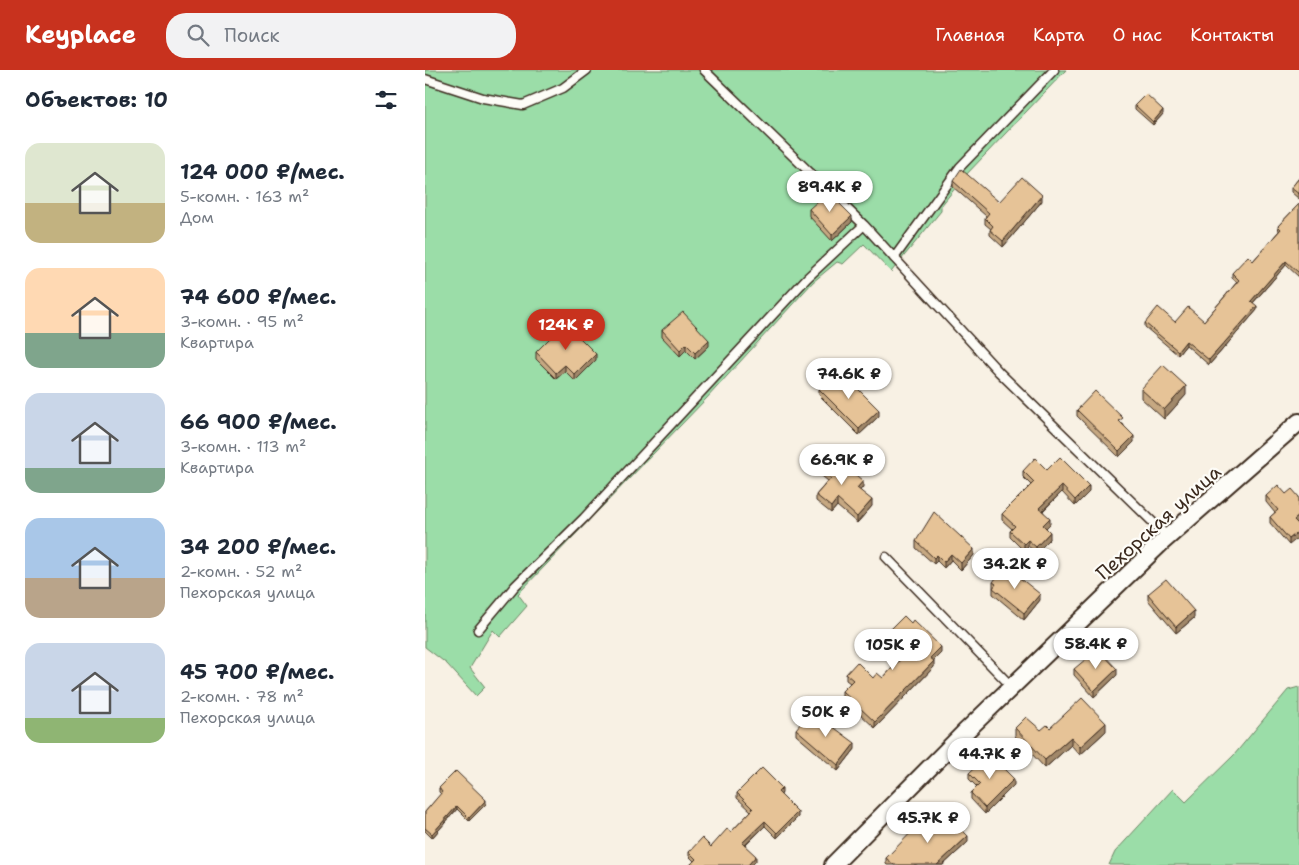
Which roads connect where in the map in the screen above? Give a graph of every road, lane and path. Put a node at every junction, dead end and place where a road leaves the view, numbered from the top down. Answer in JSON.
{"nodes":[{"id":1,"x":587,"y":70,"type":"edge"},
{"id":2,"x":704,"y":70,"type":"edge"},
{"id":3,"x":1054,"y":70,"type":"edge"},
{"id":4,"x":425,"y":79,"type":"edge"},
{"id":5,"x":863,"y":225,"type":"junction"},
{"id":6,"x":893,"y":258,"type":"junction"},
{"id":7,"x":1299,"y":422,"type":"edge"},
{"id":8,"x":1167,"y":537,"type":"junction"},
{"id":9,"x":886,"y":557,"type":"dead end"},
{"id":10,"x":477,"y":630,"type":"dead end"},
{"id":11,"x":1012,"y":687,"type":"junction"},
{"id":12,"x":833,"y":865,"type":"edge"}],
"edges":[{"from":1,"to":4,"type":"lane"},
{"from":2,"to":5,"type":"lane"},
{"from":3,"to":6,"type":"lane"},
{"from":5,"to":6,"type":"lane"},
{"from":5,"to":10,"type":"lane"},
{"from":6,"to":8,"type":"lane"},
{"from":7,"to":8,"type":"street","name":"Пехорская улица"},
{"from":8,"to":11,"type":"street","name":"Пехорская улица"},
{"from":9,"to":11,"type":"lane"},
{"from":11,"to":12,"type":"street","name":"Пехорская улица"}]}
